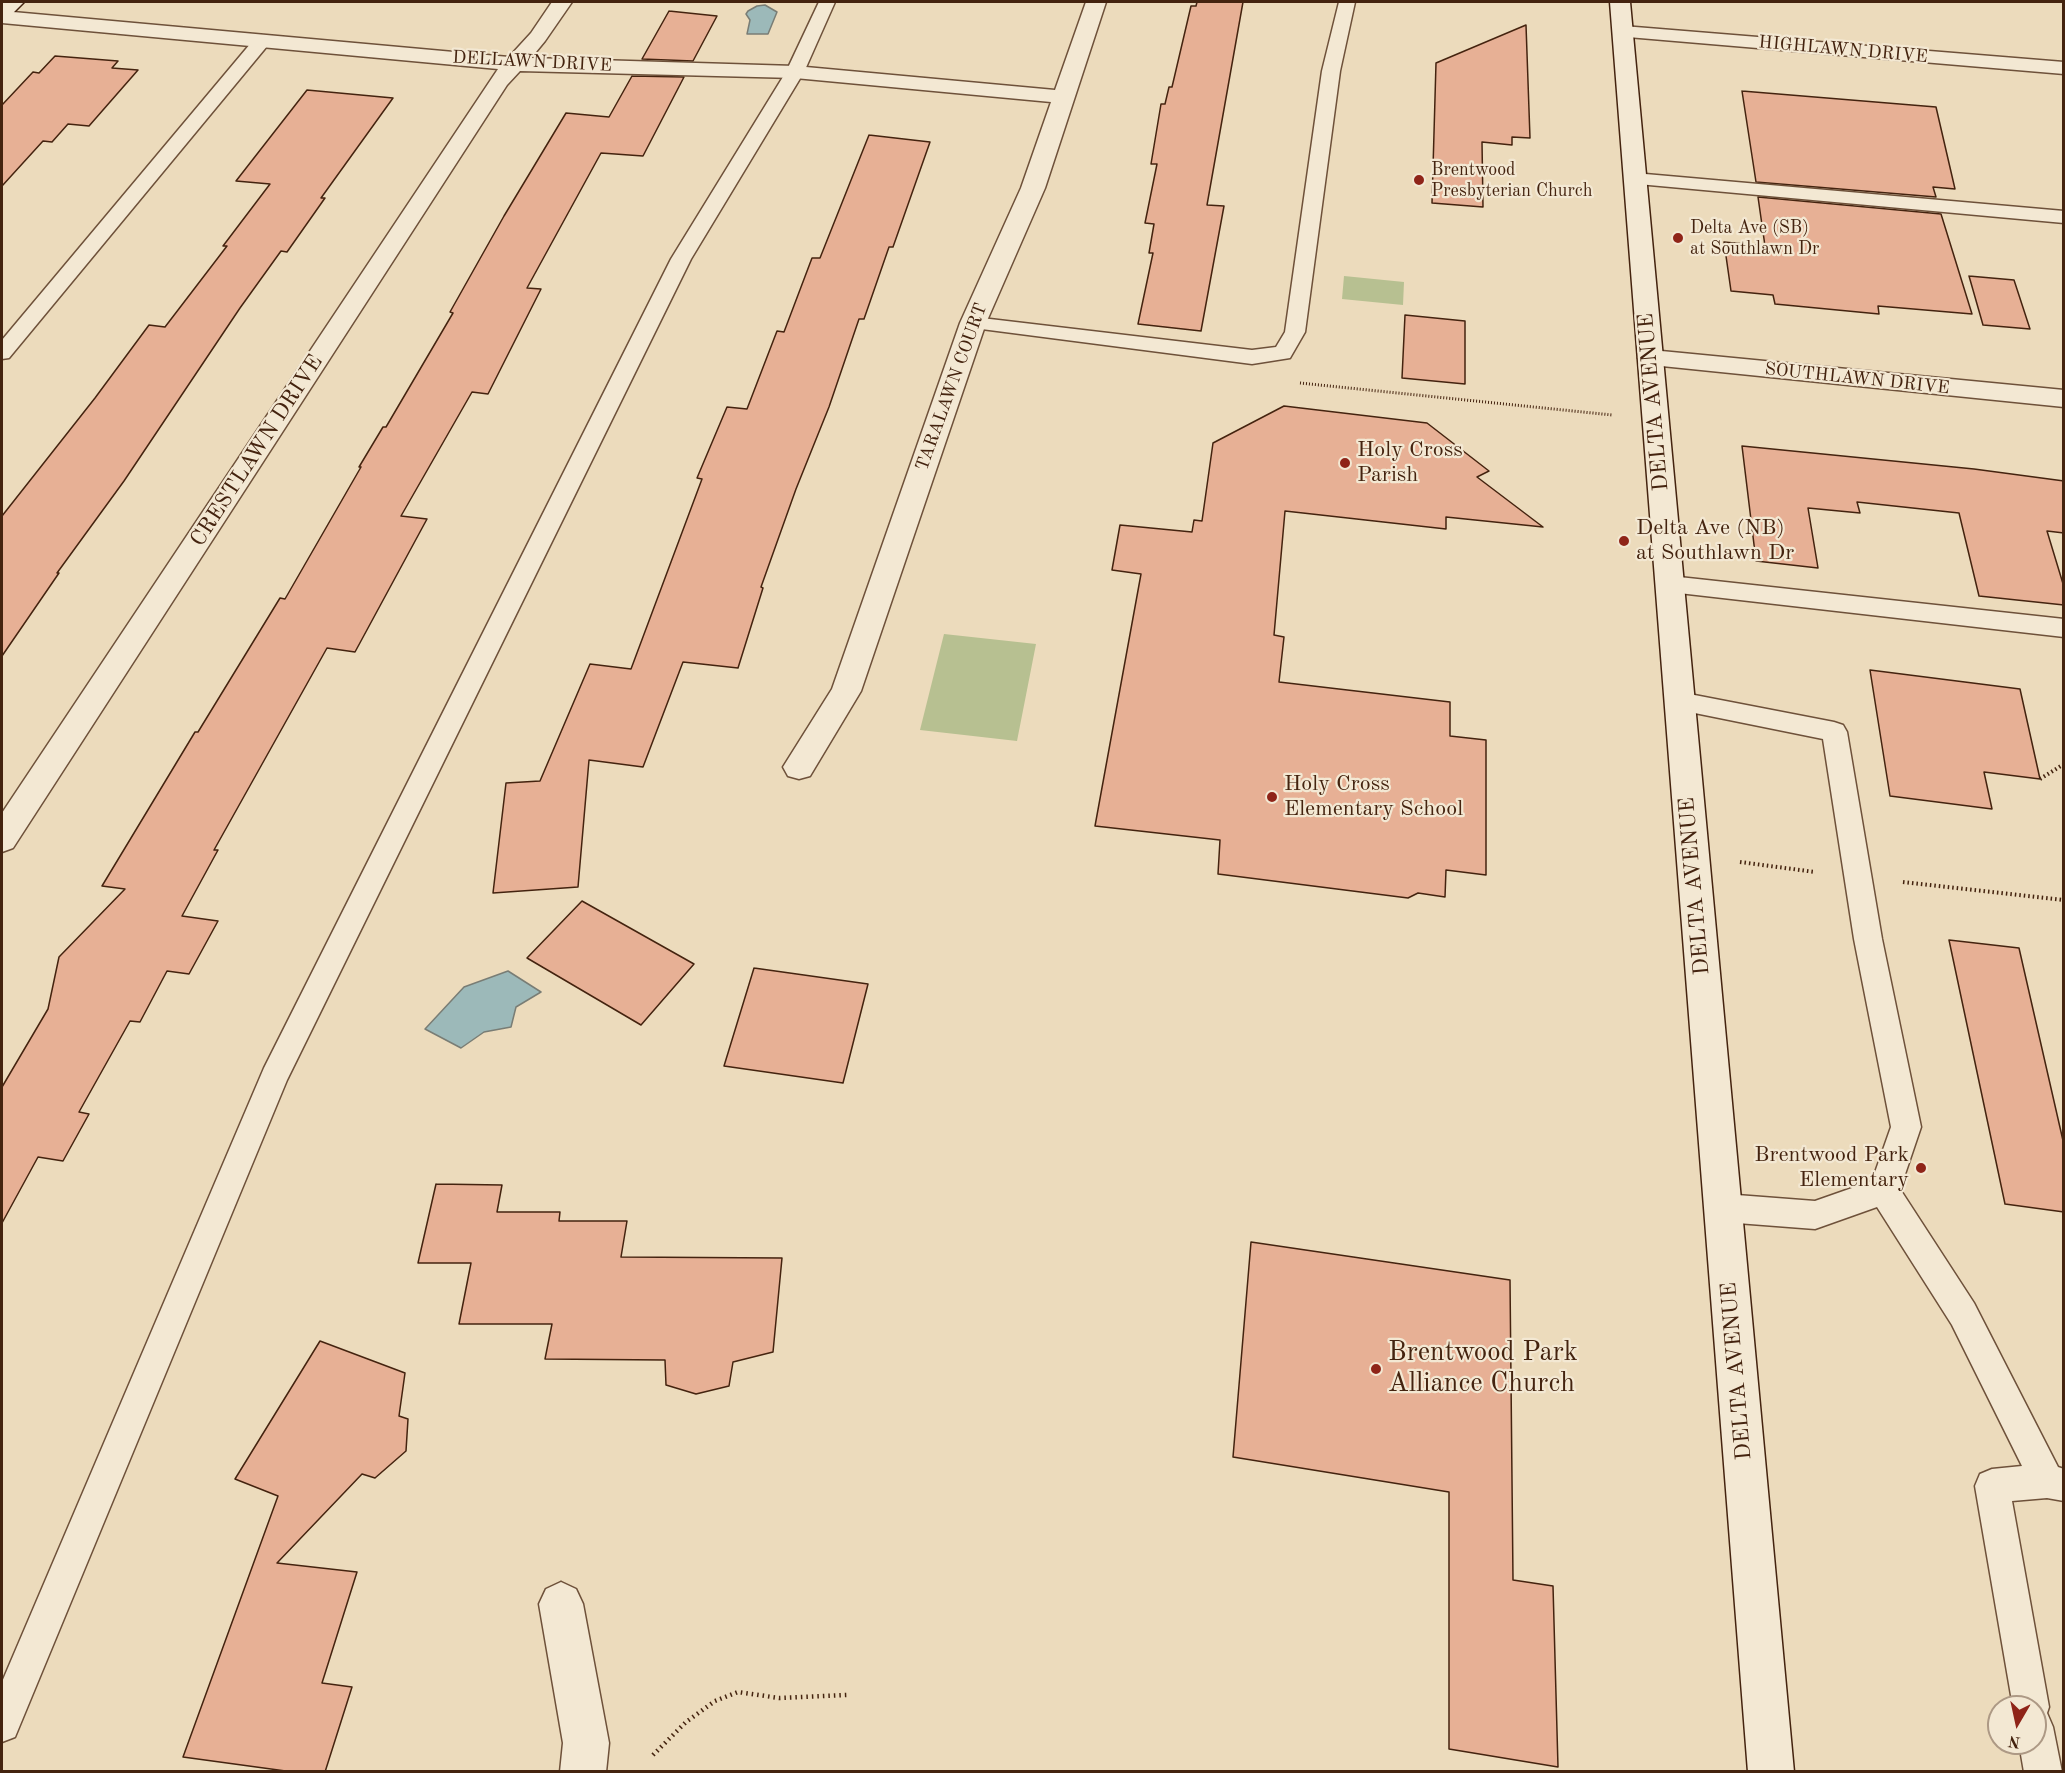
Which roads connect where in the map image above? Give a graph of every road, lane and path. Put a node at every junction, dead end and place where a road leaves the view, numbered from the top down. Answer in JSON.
{"nodes":[{"id":1,"x":14,"y":2,"type":"edge"},
{"id":2,"x":562,"y":2,"type":"edge"},
{"id":3,"x":827,"y":2,"type":"edge"},
{"id":4,"x":1096,"y":2,"type":"edge"},
{"id":5,"x":1347,"y":2,"type":"edge"},
{"id":6,"x":1620,"y":2,"type":"edge"},
{"id":7,"x":2,"y":15,"type":"edge"},
{"id":8,"x":1623,"y":32,"type":"junction"},
{"id":9,"x":262,"y":41,"type":"junction"},
{"id":10,"x":513,"y":64,"type":"junction"},
{"id":11,"x":2064,"y":68,"type":"edge"},
{"id":12,"x":795,"y":72,"type":"junction"},
{"id":13,"x":1064,"y":97,"type":"junction"},
{"id":14,"x":1634,"y":179,"type":"junction"},
{"id":15,"x":2064,"y":217,"type":"edge"},
{"id":16,"x":973,"y":323,"type":"junction"},
{"id":17,"x":2,"y":353,"type":"edge"},
{"id":18,"x":1651,"y":358,"type":"junction"},
{"id":19,"x":1294,"y":382,"type":"dead end"},
{"id":20,"x":2064,"y":399,"type":"edge"},
{"id":21,"x":1617,"y":415,"type":"dead end"},
{"id":22,"x":1670,"y":584,"type":"junction"},
{"id":23,"x":2064,"y":628,"type":"edge"},
{"id":24,"x":1679,"y":701,"type":"junction"},
{"id":25,"x":2064,"y":764,"type":"edge"},
{"id":26,"x":799,"y":767,"type":"dead end"},
{"id":27,"x":2040,"y":779,"type":"dead end"},
{"id":28,"x":2,"y":839,"type":"edge"},
{"id":29,"x":1884,"y":1191,"type":"junction"},
{"id":30,"x":1724,"y":1208,"type":"junction"},
{"id":31,"x":2055,"y":1483,"type":"edge"},
{"id":32,"x":561,"y":1604,"type":"dead end"},
{"id":33,"x":847,"y":1695,"type":"dead end"},
{"id":34,"x":2029,"y":1695,"type":"edge"},
{"id":35,"x":2,"y":1724,"type":"edge"},
{"id":36,"x":653,"y":1755,"type":"dead end"},
{"id":37,"x":2040,"y":1755,"type":"edge"},
{"id":38,"x":583,"y":1772,"type":"edge"},
{"id":39,"x":1771,"y":1772,"type":"edge"},
{"id":40,"x":2043,"y":1772,"type":"edge"}],
"edges":[{"from":1,"to":7,"type":"street"},
{"from":2,"to":10,"type":"street","name":"CRESTLAWN DRIVE"},
{"from":3,"to":12,"type":"lane"},
{"from":4,"to":13,"type":"street","name":"TARALAWN COURT"},
{"from":5,"to":16,"type":"lane"},
{"from":6,"to":8,"type":"street","name":"DELTA AVENUE"},
{"from":7,"to":9,"type":"street","name":"DELLAWN DRIVE"},
{"from":8,"to":11,"type":"street","name":"HIGHLAWN DRIVE"},
{"from":8,"to":14,"type":"street","name":"DELTA AVENUE"},
{"from":9,"to":10,"type":"street","name":"DELLAWN DRIVE"},
{"from":9,"to":17,"type":"lane"},
{"from":10,"to":12,"type":"street","name":"DELLAWN DRIVE"},
{"from":10,"to":28,"type":"street","name":"CRESTLAWN DRIVE"},
{"from":12,"to":13,"type":"street","name":"DELLAWN DRIVE"},
{"from":12,"to":35,"type":"lane"},
{"from":13,"to":16,"type":"street","name":"TARALAWN COURT"},
{"from":14,"to":15,"type":"lane"},
{"from":14,"to":18,"type":"street","name":"DELTA AVENUE"},
{"from":16,"to":26,"type":"street","name":"TARALAWN COURT"},
{"from":18,"to":20,"type":"street","name":"SOUTHLAWN DRIVE"},
{"from":18,"to":22,"type":"street","name":"DELTA AVENUE"},
{"from":19,"to":21,"type":"path"},
{"from":22,"to":23,"type":"lane"},
{"from":22,"to":24,"type":"street","name":"DELTA AVENUE"},
{"from":24,"to":29,"type":"lane"},
{"from":24,"to":30,"type":"street","name":"DELTA AVENUE"},
{"from":25,"to":27,"type":"path"},
{"from":29,"to":30,"type":"lane"},
{"from":29,"to":31,"type":"lane"},
{"from":30,"to":39,"type":"street","name":"DELTA AVENUE"},
{"from":31,"to":34,"type":"lane"},
{"from":32,"to":38,"type":"street"},
{"from":33,"to":36,"type":"path"},
{"from":37,"to":40,"type":"lane"}]}
